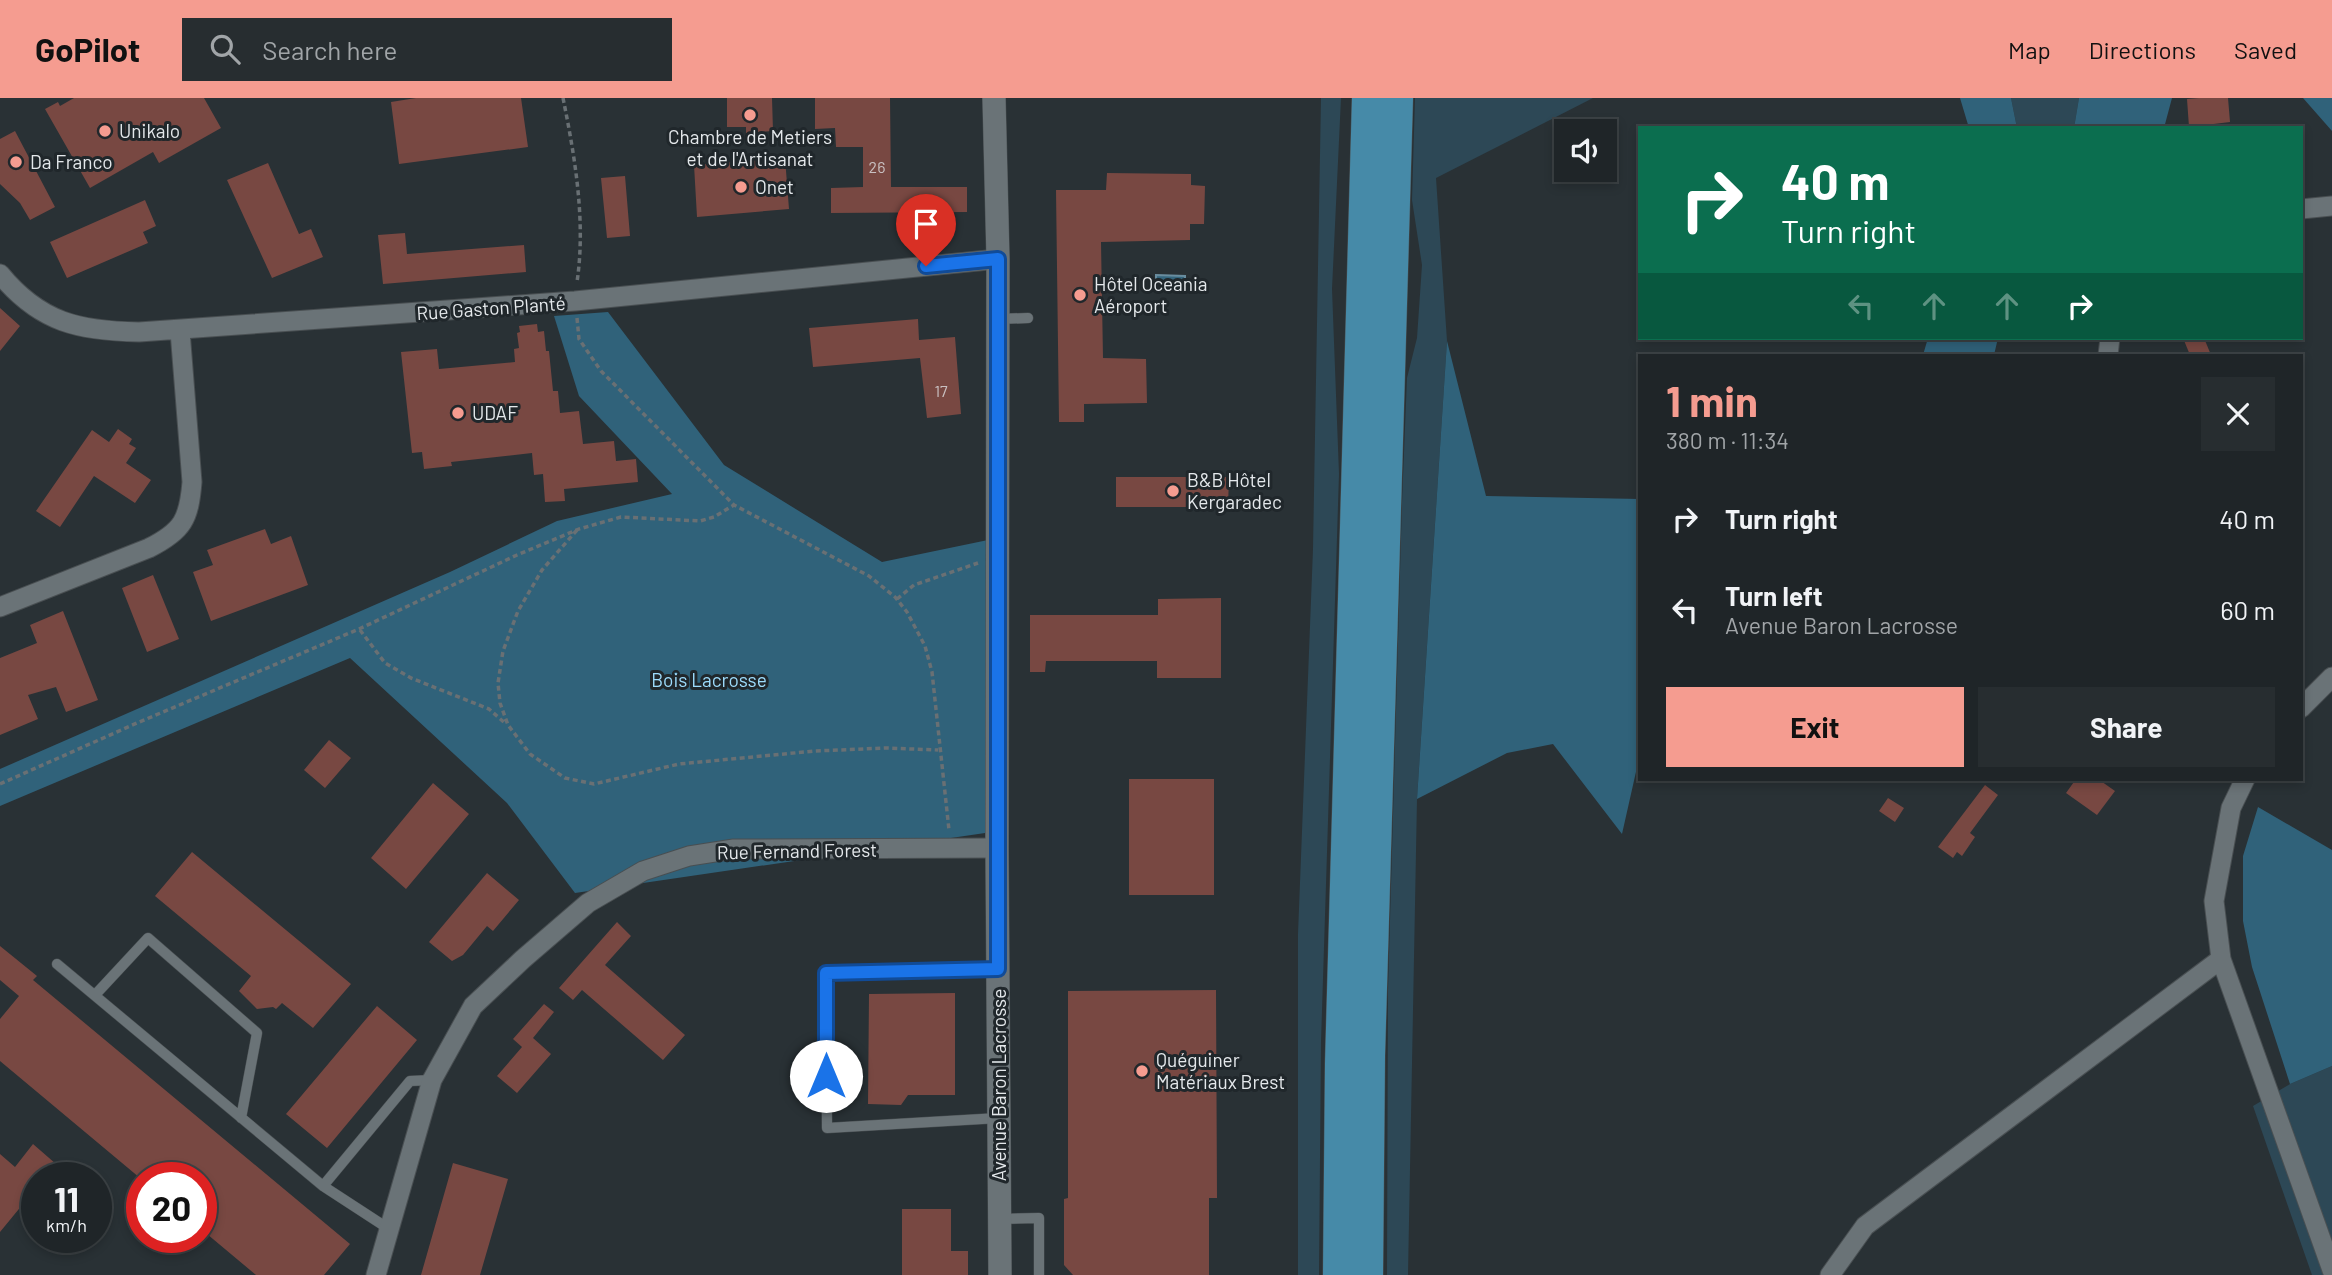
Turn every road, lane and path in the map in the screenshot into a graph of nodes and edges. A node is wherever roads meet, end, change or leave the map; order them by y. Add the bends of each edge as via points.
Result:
1 (564, 98) edge
2 (994, 98) edge
3 (1368, 98) edge
4 (1397, 98) edge
5 (2332, 206) edge
6 (2303, 209) edge
7 (998, 259) junction
8 (0, 274) edge
9 (575, 301) junction
10 (998, 318) junction
11 (1028, 318) dead end
12 (180, 331) junction
13 (734, 505) junction
14 (579, 529) junction
15 (997, 559) junction
16 (897, 599) junction
17 (0, 607) edge
18 (359, 629) junction
19 (2332, 677) edge
20 (2303, 707) edge
21 (508, 725) junction
22 (939, 750) junction
23 (2244, 781) edge
24 (0, 784) edge
25 (955, 848) junction
26 (997, 848) junction
27 (2221, 959) junction
28 (57, 964) dead end
29 (998, 969) junction
30 (95, 995) junction
31 (432, 1080) junction
32 (242, 1118) junction
33 (999, 1118) junction
34 (323, 1186) junction
35 (1000, 1219) junction
36 (389, 1229) junction
37 (2332, 1270) edge
38 (376, 1275) edge
39 (1000, 1275) edge
40 (1039, 1275) edge
41 (1339, 1275) edge
42 (1367, 1275) edge
43 (1830, 1275) edge

1 - 9 path via 578,190
2 - 7 street, Avenue Baron Lacrosse
3 - 41 highway via 1340,1064
4 - 42 highway
5 - 6 street
7 - 9 street, Rue Gaston Planté
7 - 10 street, Avenue Baron Lacrosse
8 - 12 street, Rue Gaston Planté via 40,310 65,324 102,332
9 - 12 street, Rue Gaston Planté
9 - 13 path via 579,339 601,371
10 - 11 lane
10 - 15 street, Avenue Baron Lacrosse
12 - 17 street via 192,482 184,523 149,548
13 - 14 path via 701,521 621,517
13 - 16 path via 869,576
14 - 18 path
14 - 21 path via 542,569 503,651 498,683
15 - 16 path via 944,573 914,585
15 - 26 street, Avenue Baron Lacrosse
16 - 22 path via 925,646
18 - 21 path via 386,663 411,678 489,709
18 - 24 path
19 - 20 street
21 - 22 path via 530,754 565,778 594,784 679,764 815,751
22 - 25 path via 947,822
23 - 27 street via 2231,808 2214,901
25 - 26 street, Rue Fernand Forest
25 - 31 street, Rue Fernand Forest via 734,849 690,856 643,871 588,903 473,1006
26 - 29 street, Avenue Baron Lacrosse
27 - 37 street
27 - 43 street via 1865,1226
28 - 30 lane
29 - 33 street, Avenue Baron Lacrosse
29 - 33 lane via 826,973 827,1128
30 - 32 lane
30 - 32 lane via 148,938 257,1033
31 - 34 lane via 410,1081
31 - 36 street, Rue Fernand Forest
32 - 34 lane
33 - 35 street, Avenue Baron Lacrosse
34 - 36 lane
35 - 39 street, Avenue Baron Lacrosse
35 - 40 lane via 1039,1218
36 - 38 street, Rue Fernand Forest

